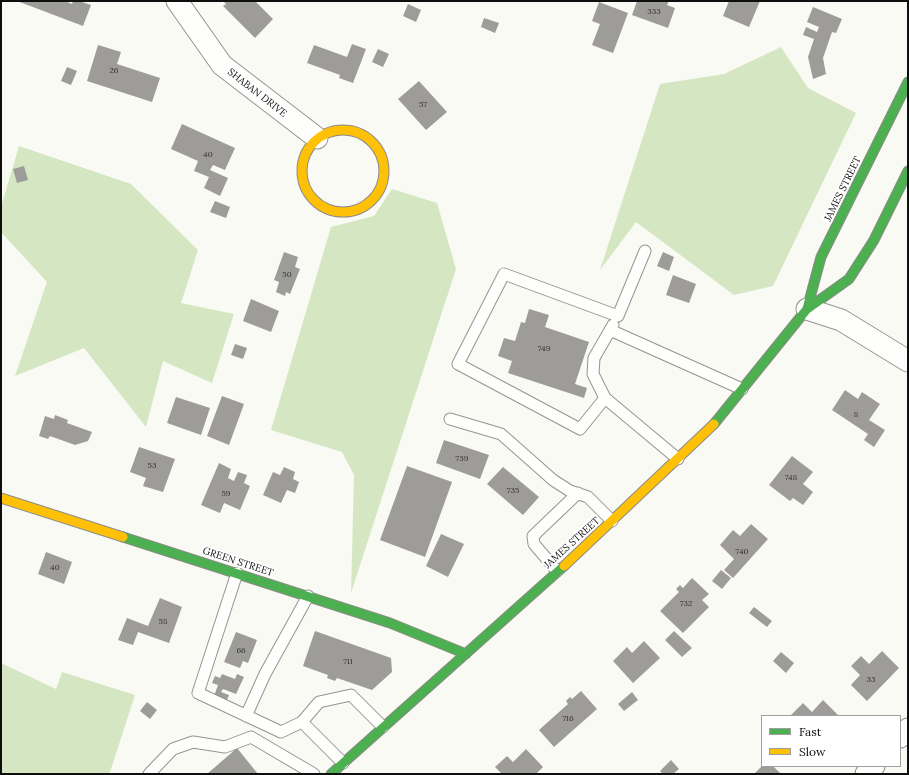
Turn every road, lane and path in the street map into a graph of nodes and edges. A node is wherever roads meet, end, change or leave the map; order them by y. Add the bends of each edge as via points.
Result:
1 (177, 1) edge
2 (908, 82) edge
3 (317, 138) junction
4 (908, 171) edge
5 (645, 251) dead end
6 (808, 309) junction
7 (618, 316) junction
8 (610, 330) junction
9 (908, 361) edge
10 (742, 389) junction
11 (605, 398) junction
12 (450, 419) dead end
13 (678, 459) junction
14 (578, 493) junction
15 (1, 498) edge
16 (612, 521) junction
17 (557, 571) junction
18 (237, 573) junction
19 (308, 596) junction
20 (466, 654) junction
21 (246, 716) junction
22 (302, 722) junction
23 (383, 727) junction
24 (343, 763) junction
25 (149, 774) edge
26 (314, 774) edge
27 (331, 774) edge

1 - 3 street, SHABAN DRIVE via 222,66
2 - 6 main road, JAMES STREET via 821,258
3 - 3 main road via 330,131 344,129 358,132 371,139 385,164 384,179 371,203 346,213 333,212 311,198 304,186 303,160 308,148
4 - 6 main road, JAMES STREET via 874,240 849,279
5 - 7 lane
6 - 9 street via 841,320
6 - 10 main road, JAMES STREET
7 - 8 lane
7 - 11 lane via 504,274 458,364 580,429
8 - 10 lane
8 - 11 lane via 594,358 593,374
10 - 13 main road, JAMES STREET via 711,428
11 - 13 lane
12 - 14 lane via 501,434 553,480
13 - 16 main road, JAMES STREET
14 - 16 lane via 588,497
14 - 17 lane via 533,536 534,544
15 - 18 main road, GREEN STREET
16 - 17 main road, JAMES STREET
17 - 20 main road, JAMES STREET
18 - 19 main road, GREEN STREET
18 - 21 lane via 198,693
19 - 20 main road, GREEN STREET via 390,623
19 - 21 lane via 265,674
20 - 23 main road, JAMES STREET
21 - 22 lane via 281,732
22 - 23 lane via 319,702 351,695
22 - 24 lane
23 - 24 main road, JAMES STREET
24 - 27 main road, JAMES STREET
25 - 26 lane via 173,749 193,742 225,747 251,737

